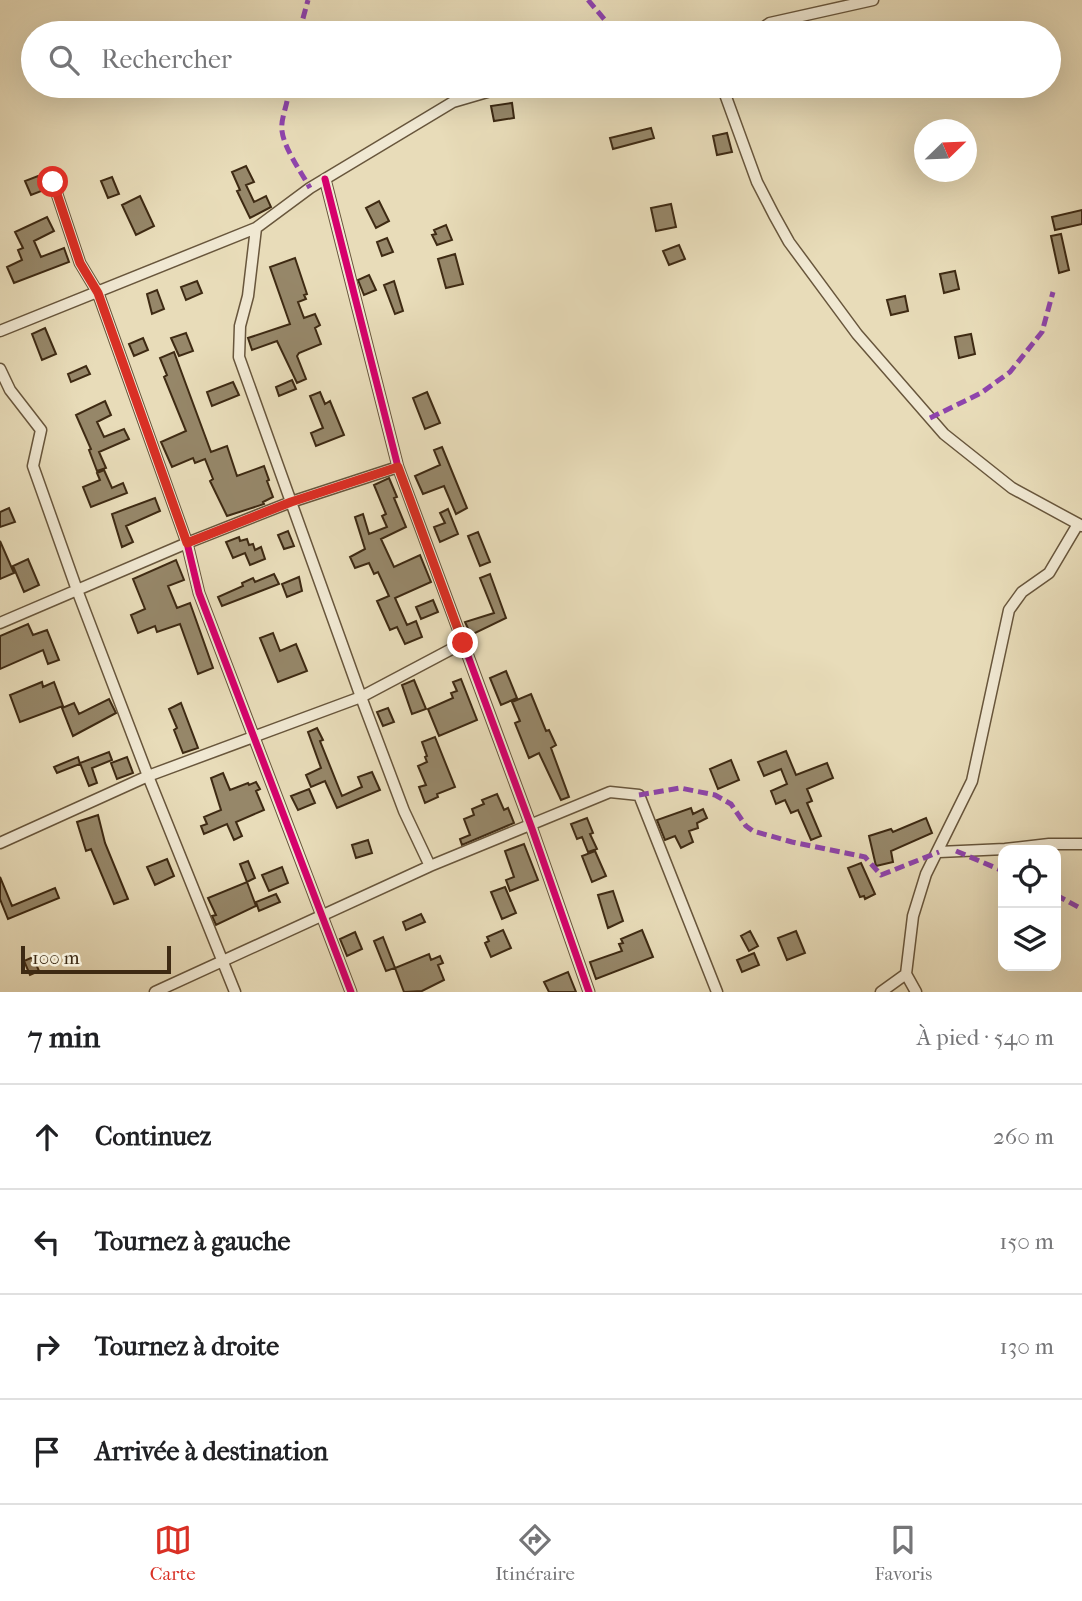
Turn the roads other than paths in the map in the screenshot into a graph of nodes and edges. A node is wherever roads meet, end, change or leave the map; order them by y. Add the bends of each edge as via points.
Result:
1 (873, 0) edge
2 (779, 21) edge
3 (467, 98) edge
4 (726, 98) edge
5 (325, 179) junction
6 (53, 182) dead end
7 (256, 228) junction
8 (98, 293) junction
9 (0, 331) edge
10 (0, 369) edge
11 (398, 467) junction
12 (291, 502) junction
13 (1080, 525) edge
14 (187, 543) junction
15 (76, 590) junction
16 (0, 623) edge
17 (463, 643) junction
18 (361, 697) junction
19 (255, 737) junction
20 (148, 776) junction
21 (531, 826) junction
22 (0, 843) edge
23 (1082, 844) edge
24 (939, 852) junction
25 (430, 866) junction
26 (321, 915) junction
27 (222, 960) junction
28 (906, 974) junction
29 (155, 992) edge
30 (235, 992) edge
31 (351, 992) edge
32 (589, 992) edge
33 (717, 992) edge
34 (881, 992) edge
35 (916, 992) edge

1 - 2 street
3 - 5 street
4 - 13 street via 774,215 857,334 944,434 1012,488
5 - 7 street
5 - 11 street
6 - 8 street via 80,263
7 - 8 street
7 - 12 street via 239,357
8 - 9 street
8 - 14 street
10 - 15 street via 9,390 41,430 33,467
11 - 12 street
11 - 17 street
12 - 14 street
12 - 18 street
13 - 24 street via 1049,573 1022,592 1009,610 972,780
14 - 15 street
14 - 19 street via 199,593
15 - 16 street
15 - 20 street
17 - 18 street
17 - 21 street
18 - 19 street
18 - 25 street
19 - 20 street
19 - 26 street
20 - 22 street
20 - 27 street
21 - 25 street
21 - 32 street
21 - 33 street via 610,792 639,795
23 - 24 street
24 - 28 street via 926,874 913,916
25 - 26 street
26 - 27 street
26 - 31 street
27 - 29 street
27 - 30 street
28 - 34 street
28 - 35 street

